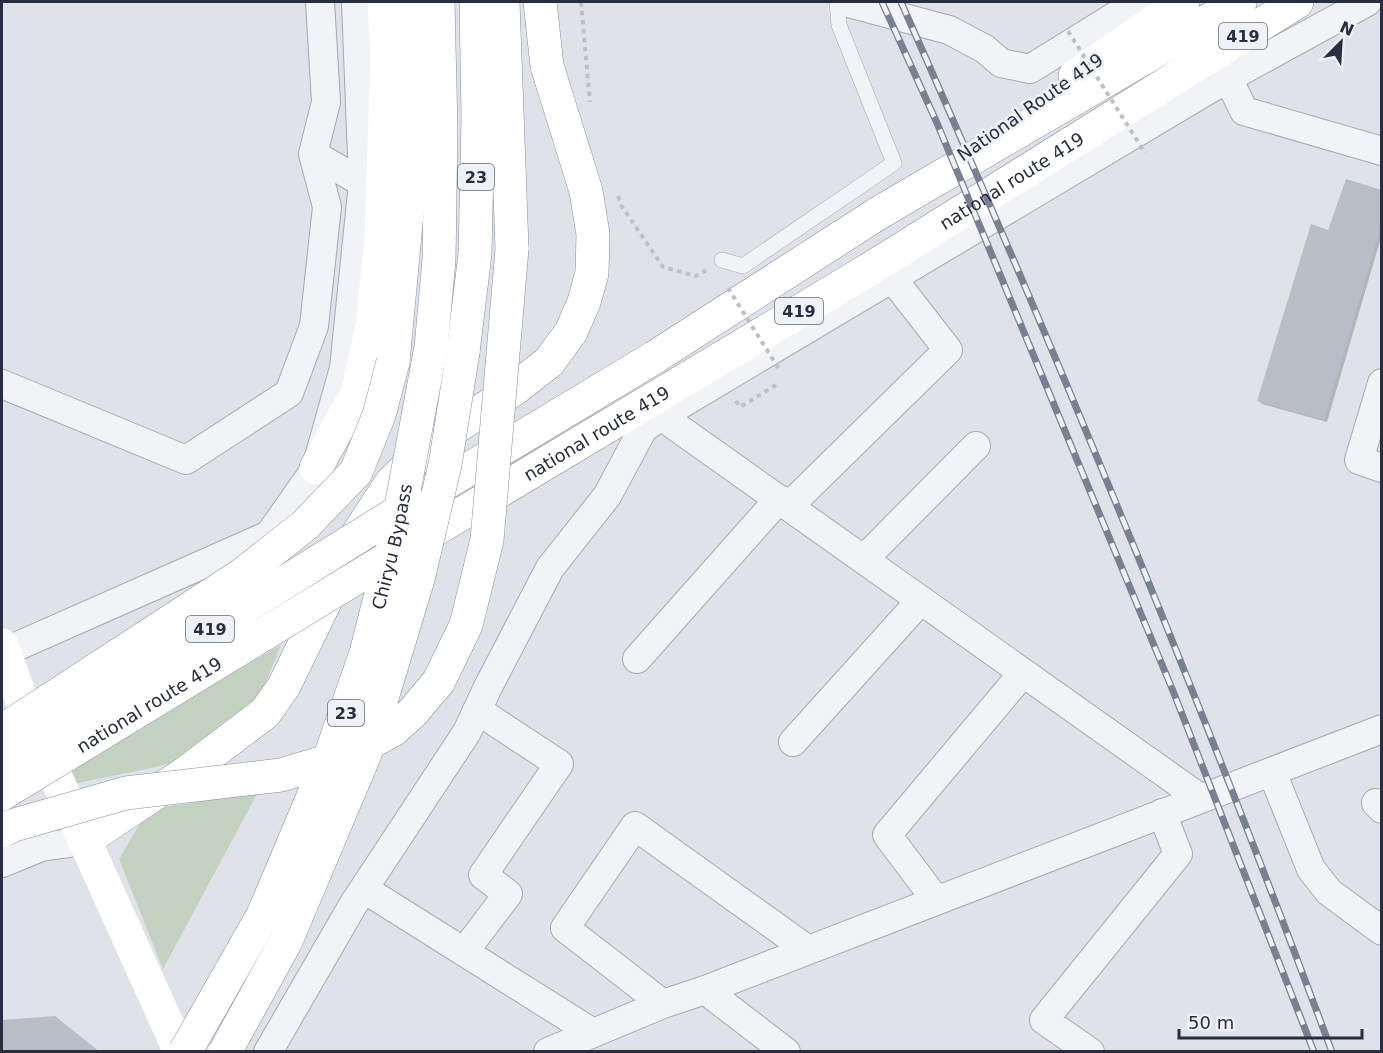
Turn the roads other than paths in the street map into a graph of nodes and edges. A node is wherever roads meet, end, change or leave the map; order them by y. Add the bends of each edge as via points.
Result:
1 (320, 2) edge
2 (356, 2) edge
3 (384, 2) edge
4 (407, 2) edge
5 (438, 2) edge
6 (476, 2) edge
7 (503, 2) edge
8 (540, 2) edge
9 (837, 2) edge
10 (845, 2) edge
11 (1183, 2) edge
12 (1240, 2) edge
13 (1296, 2) edge
14 (1367, 2) edge
15 (1123, 5) edge
16 (1228, 78) junction
17 (1382, 151) edge
18 (313, 154) junction
19 (363, 183) junction
20 (877, 214) junction
21 (722, 260) road end
22 (892, 278) junction
23 (1382, 383) edge
24 (2, 384) edge
25 (661, 416) junction
26 (976, 447) dead end
27 (316, 468) junction
28 (1382, 468) edge
29 (784, 503) junction
30 (864, 560) junction
31 (921, 600) junction
32 (2, 649) edge
33 (637, 659) dead end
34 (1023, 673) junction
35 (477, 710) junction
36 (1382, 729) edge
37 (2, 731) edge
38 (793, 742) dead end
39 (2, 758) edge
40 (1272, 772) junction
41 (2, 795) edge
42 (1200, 798) junction
43 (1162, 813) junction
44 (2, 831) edge
45 (84, 841) junction
46 (2, 863) edge
47 (364, 889) junction
48 (936, 900) junction
49 (1381, 931) edge
50 (808, 950) junction
51 (464, 952) junction
52 (705, 990) junction
53 (663, 1004) junction
54 (593, 1033) junction
55 (180, 1052) edge
56 (185, 1052) edge
57 (225, 1052) edge
58 (268, 1052) edge
59 (548, 1052) edge
60 (786, 1052) edge
61 (1090, 1052) edge

1 - 18 street via 326,102
2 - 19 street
3 - 27 main road via 387,56 381,239 372,326 357,392
4 - 37 main road, bridge via 410,181 393,362 379,415 356,472 305,525 243,574
5 - 56 main road, Chiryu Bypass / 23, bridge via 439,260 431,347 395,539 366,653 331,754 263,915
6 - 57 main road, Chiryu Bypass / 23, bridge via 475,254 445,465 418,579 364,754 286,941
7 - 44 main road, bridge via 512,249 487,540 466,625 439,681 393,730 347,755 281,775 126,793
8 - 45 main road via 547,66 586,191 593,234 591,273 571,332 549,362 433,442 391,483 359,532 284,686 265,713 187,772
9 - 21 lane via 839,25 894,163 743,266
10 - 15 street via 949,30 985,49 1001,63 1030,69
11 - 20 main road, National Route 419 / 419
12 - 20 main road, national route 419 / 419
13 - 41 main road, national route 419 / 419, bridge via 865,272
14 - 16 street
16 - 17 street via 1244,111
16 - 22 street
18 - 19 street
18 - 24 street via 327,207 314,326 290,393 186,460
19 - 27 street via 344,368
20 - 39 main road, national route 419 / 419, bridge via 655,357
22 - 25 street
22 - 29 street via 948,350
23 - 28 street via 1359,460
25 - 29 street
25 - 35 street via 643,429 608,496 550,568
26 - 30 street
27 - 32 street via 268,535
29 - 30 street
29 - 33 street
30 - 31 street
31 - 34 street
31 - 38 street
32 - 45 main road
34 - 42 street
34 - 48 street via 887,835
35 - 47 street via 467,732
35 - 51 street via 559,764 483,874 508,894
36 - 40 street
40 - 42 street
40 - 49 street via 1311,869 1329,892
42 - 43 street
43 - 48 street
43 - 61 street via 1178,854 1044,1020
45 - 46 street via 40,848
45 - 55 main road
47 - 51 street
47 - 58 street
48 - 50 street
50 - 52 street
50 - 53 street via 635,826 565,928
51 - 54 street
52 - 53 street
52 - 60 street
53 - 54 street
54 - 59 street

